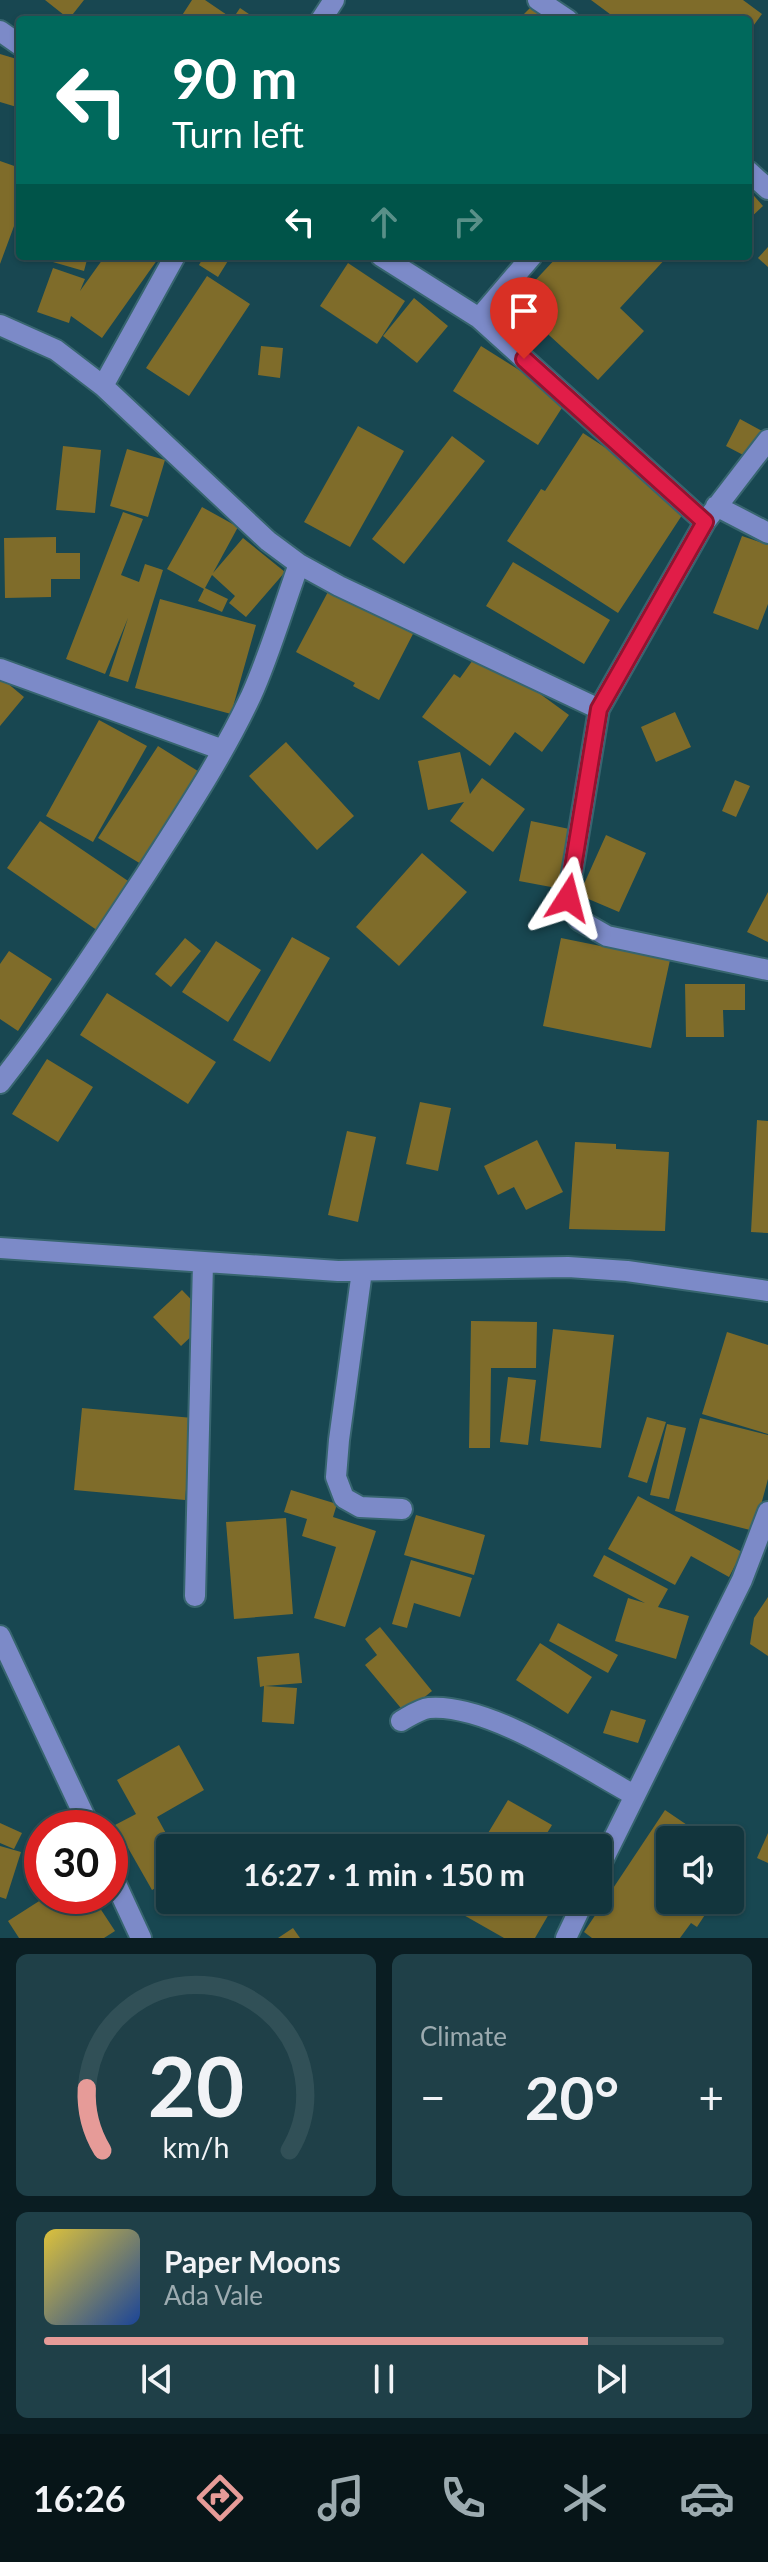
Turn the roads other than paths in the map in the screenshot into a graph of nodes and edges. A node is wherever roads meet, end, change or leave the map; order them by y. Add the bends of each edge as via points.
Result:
1 (538, 0) edge
2 (562, 16) edge
3 (752, 175) edge
4 (768, 189) edge
5 (173, 260) edge
6 (387, 260) edge
7 (529, 260) edge
8 (479, 318) junction
9 (0, 325) edge
10 (103, 386) junction
11 (768, 440) edge
12 (710, 514) junction
13 (768, 533) edge
14 (299, 564) junction
15 (0, 669) edge
16 (599, 709) junction
17 (223, 750) junction
18 (768, 970) edge
19 (0, 1083) edge
20 (0, 1248) edge
21 (203, 1263) junction
22 (362, 1271) junction
23 (768, 1291) edge
24 (402, 1509) dead end
25 (768, 1512) edge
26 (195, 1596) dead end
27 (0, 1636) edge
28 (401, 1721) dead end
29 (634, 1795) junction
30 (82, 1810) edge
31 (612, 1841) edge
32 (128, 1910) edge
33 (577, 1914) edge
34 (141, 1938) edge
35 (566, 1938) edge

1 - 2 street
3 - 4 street
5 - 10 street
6 - 8 street
7 - 8 street
8 - 12 street
9 - 10 street via 56,350
10 - 14 street
11 - 12 street
12 - 13 street
12 - 16 street
14 - 16 street
14 - 17 street via 252,694
15 - 17 street
16 - 18 street via 568,898 579,920 607,936
17 - 19 street via 87,964
20 - 21 street
21 - 22 street
21 - 26 street
22 - 23 street via 568,1267
22 - 24 street via 336,1477 344,1498 360,1507
25 - 29 street via 742,1580
27 - 30 street
28 - 29 street via 427,1708 499,1721
29 - 31 street
32 - 34 street
33 - 35 street

